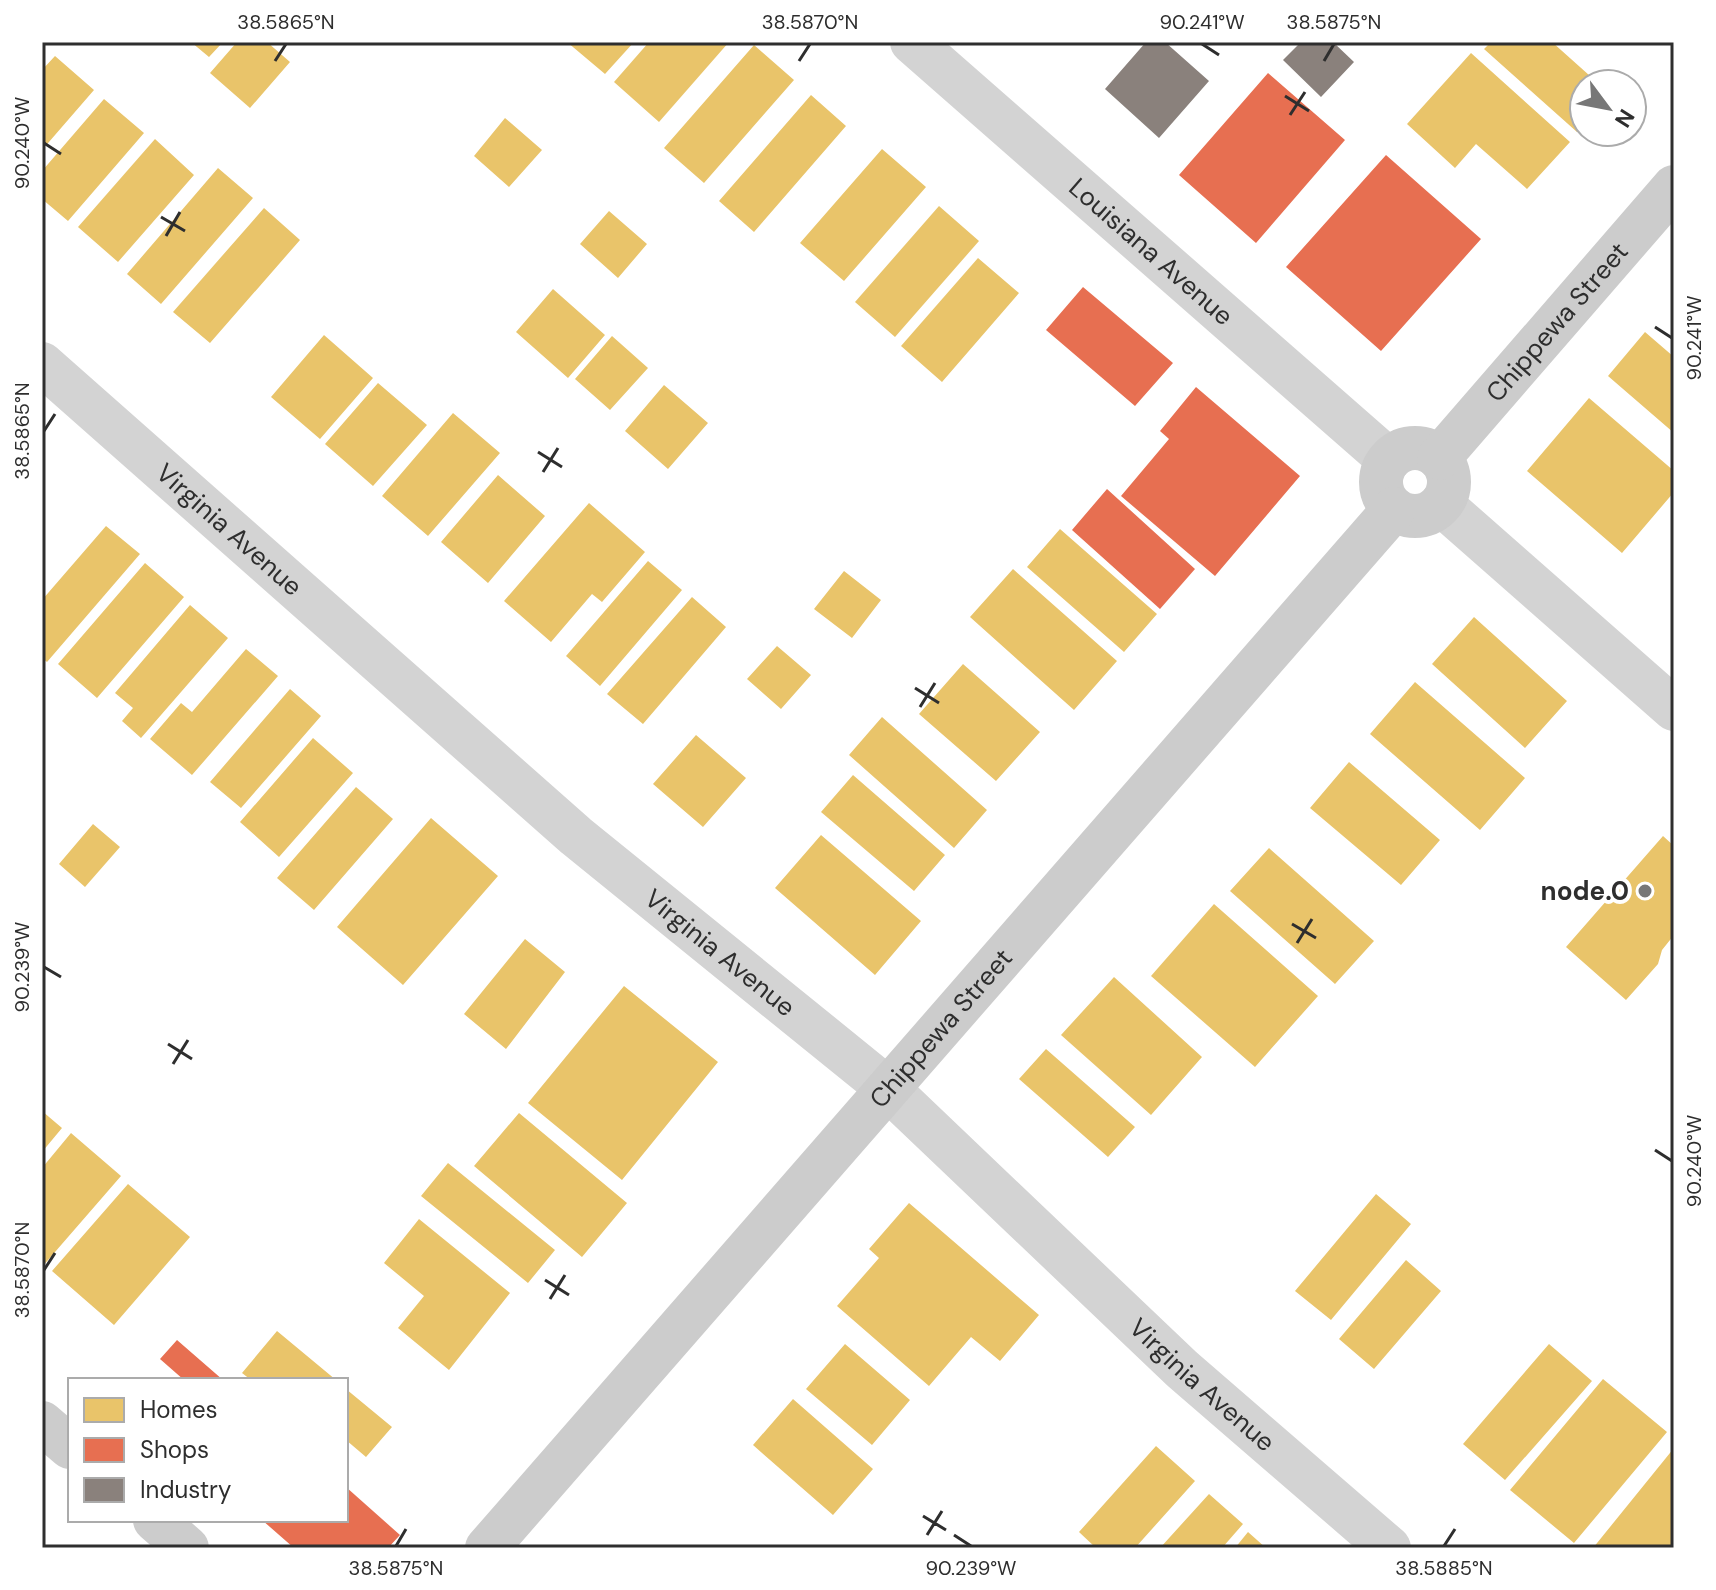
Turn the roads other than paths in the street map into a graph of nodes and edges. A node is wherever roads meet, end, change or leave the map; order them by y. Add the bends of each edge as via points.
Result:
1 (912, 42) edge
2 (1674, 187) edge
3 (42, 364) edge
4 (1439, 458) junction
5 (1389, 460) junction
6 (1441, 504) junction
7 (1394, 509) junction
8 (1674, 709) edge
9 (887, 1088) junction
10 (42, 1423) edge
11 (68, 1445) edge
12 (157, 1522) edge
13 (187, 1548) edge
14 (487, 1548) edge
15 (1389, 1548) edge

1 - 5 street, Louisiana Avenue
2 - 4 main road, Chippewa Street
3 - 9 street, Virginia Avenue via 576,836
4 - 5 main road via 1419,448
4 - 6 main road via 1448,475
5 - 7 main road via 1382,491
6 - 7 main road via 1413,516
6 - 8 street
7 - 9 main road, Chippewa Street
9 - 14 main road, Chippewa Street
9 - 15 street, Virginia Avenue via 1182,1369
10 - 11 main road
12 - 13 main road

